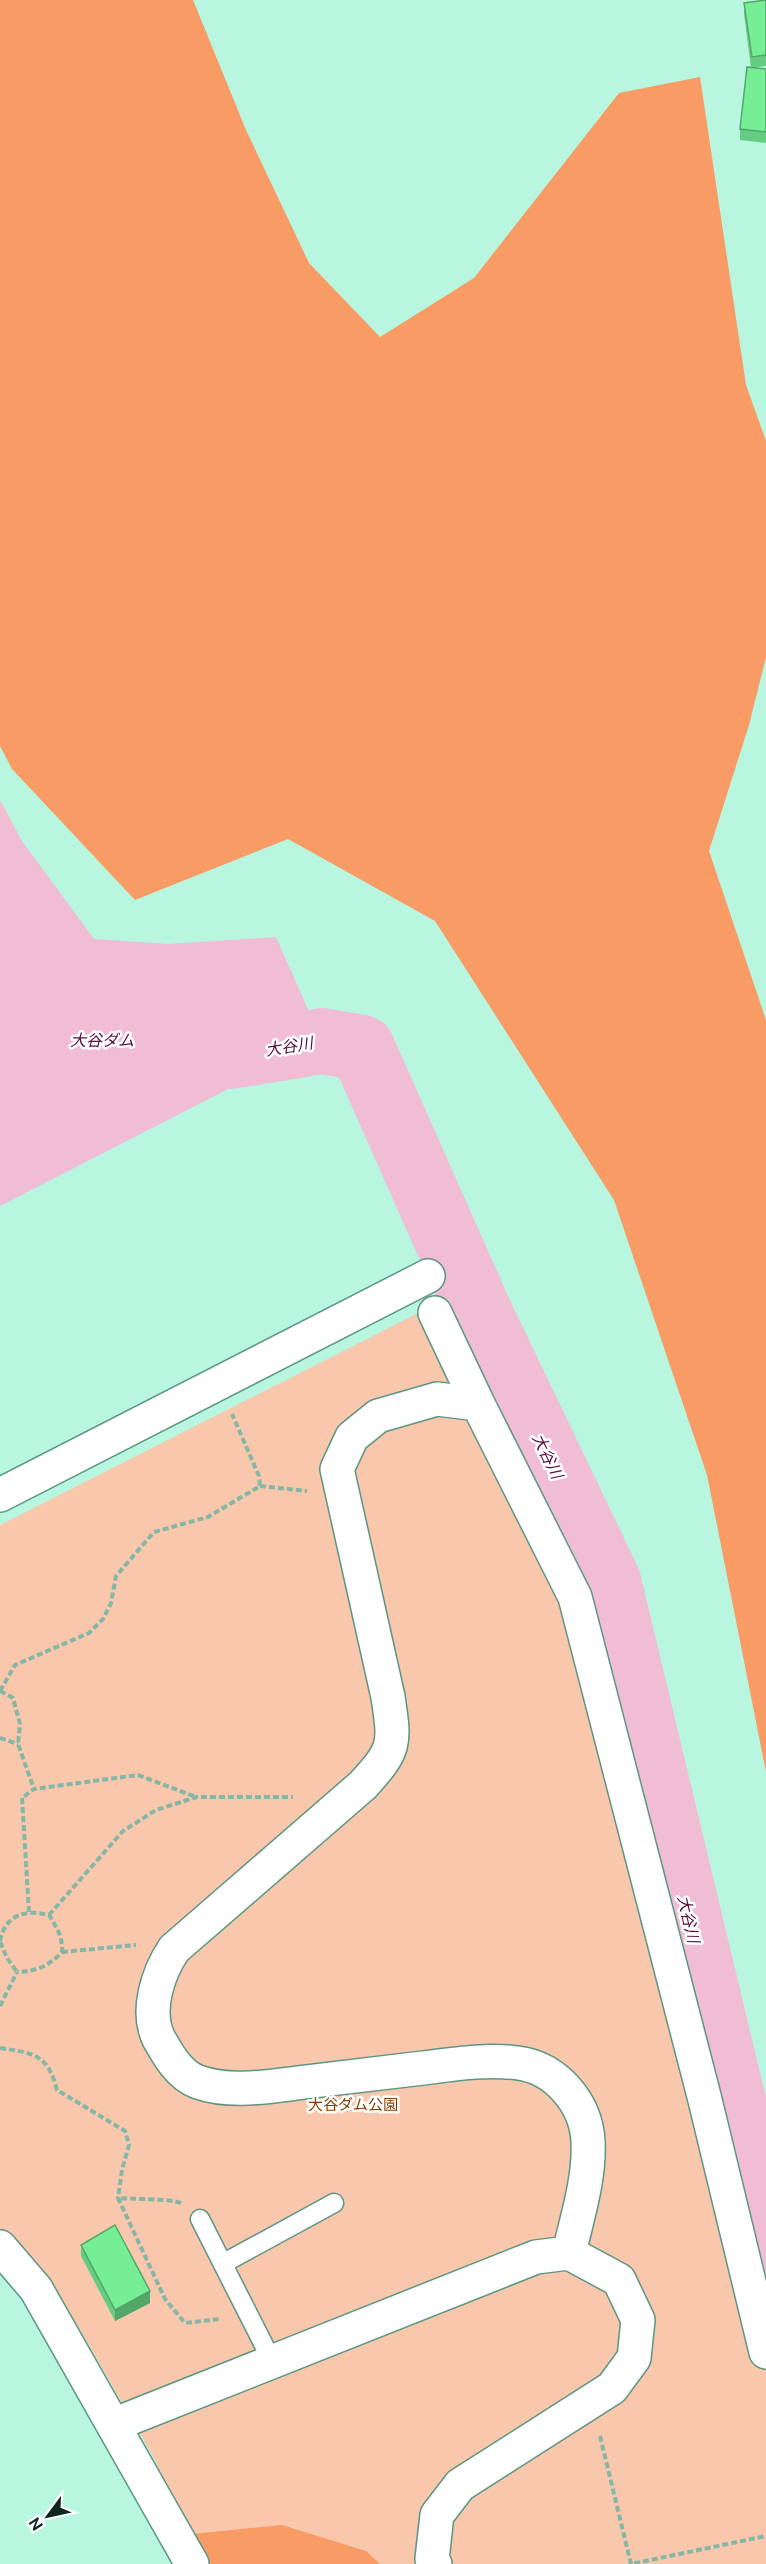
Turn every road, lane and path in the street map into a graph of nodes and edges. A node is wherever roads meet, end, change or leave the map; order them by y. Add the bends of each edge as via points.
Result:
1 (428, 1276) dead end
2 (435, 1313) dead end
3 (218, 1384) junction
4 (478, 1404) junction
5 (260, 1486) junction
6 (342, 1494) junction
7 (0, 1495) edge
8 (0, 1691) edge
9 (0, 1738) edge
10 (18, 1744) junction
11 (34, 1789) junction
12 (196, 1797) junction
13 (345, 1801) junction
14 (29, 1912) junction
15 (49, 1915) junction
16 (0, 1942) edge
17 (180, 1944) junction
18 (62, 1953) junction
19 (17, 1972) junction
20 (0, 2006) edge
21 (0, 2048) edge
22 (118, 2198) junction
23 (334, 2203) dead end
24 (200, 2219) joint
25 (0, 2247) edge
26 (569, 2253) junction
27 (224, 2263) junction
28 (246, 2309) junction
29 (766, 2352) edge
30 (272, 2361) junction
31 (592, 2401) junction
32 (113, 2425) junction
33 (766, 2536) edge
34 (192, 2564) edge
35 (435, 2564) edge
36 (630, 2564) edge

1 - 3 street
2 - 4 street
3 - 5 path
3 - 7 street
4 - 6 street via 437,1399 378,1416 352,1437 337,1469
4 - 29 street via 575,1597
5 - 6 path
5 - 8 path via 208,1517 154,1532 116,1576 111,1603 103,1619 89,1633 15,1665
6 - 13 street via 388,1697 393,1736 387,1758
8 - 10 path via 13,1698 20,1724
9 - 10 path
10 - 11 path
11 - 12 path via 138,1775
11 - 14 path via 22,1798 21,1815
12 - 13 path via 313,1796
12 - 15 path via 156,1810 123,1831
13 - 17 street
14 - 15 path
14 - 16 path via 13,1917 2,1929
15 - 18 path via 63,1941
16 - 19 path
17 - 18 path via 113,1946
17 - 26 street via 165,1964 153,2005 157,2035 171,2061 195,2081 216,2087 261,2088 479,2061 521,2063 554,2077 577,2101 588,2141 583,2192
18 - 19 path via 51,1964
19 - 20 path
21 - 22 path via 41,2058 53,2073 57,2090 125,2131 129,2145
22 - 24 path via 176,2200
22 - 28 path via 165,2299 185,2323 214,2321
23 - 27 lane
24 - 27 lane
25 - 32 street via 36,2289
26 - 30 street via 536,2257
26 - 31 street via 619,2280 638,2320 634,2358 612,2388
27 - 28 lane
28 - 30 lane
30 - 32 street
31 - 35 street via 460,2486 437,2515 432,2559
31 - 36 path
32 - 34 street
33 - 36 path

